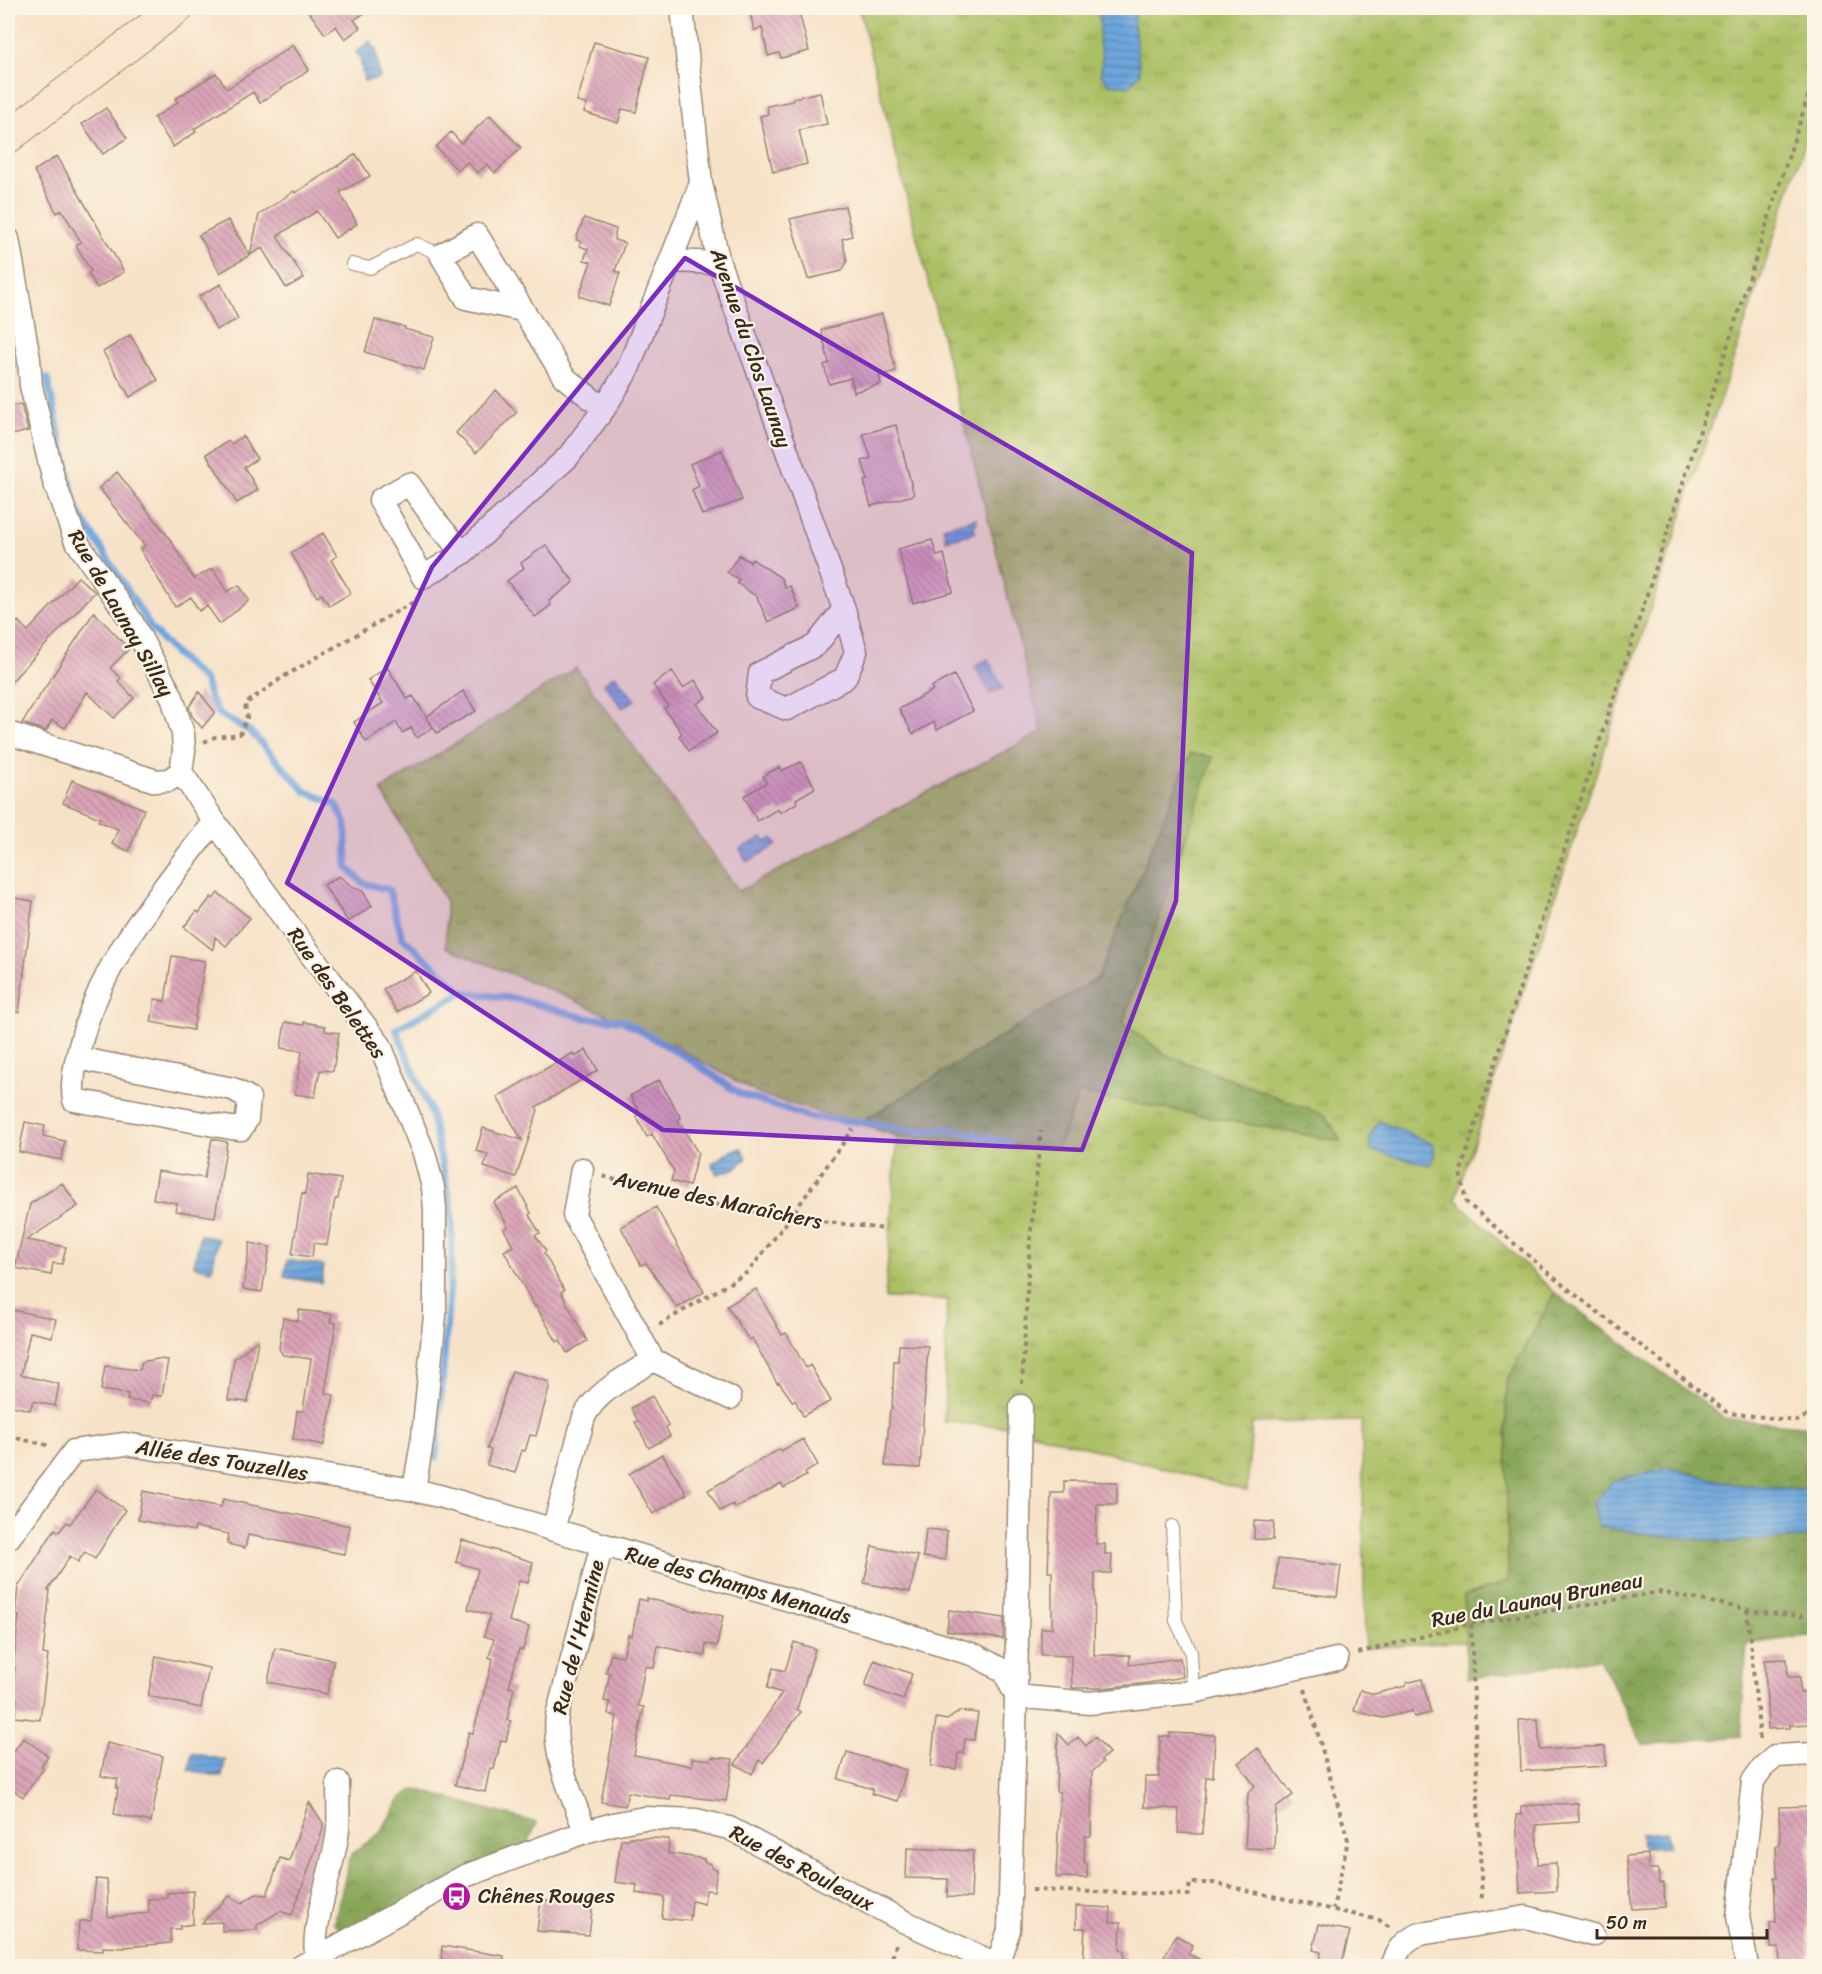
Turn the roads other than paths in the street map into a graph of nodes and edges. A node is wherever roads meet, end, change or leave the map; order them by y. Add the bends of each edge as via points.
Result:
1 (177, 8) edge
2 (681, 8) edge
3 (8, 137) edge
4 (701, 183) junction
5 (8, 239) edge
6 (441, 255) junction
7 (672, 261) junction
8 (719, 263) junction
9 (352, 264) dead end
10 (522, 310) junction
11 (604, 409) junction
12 (463, 553) junction
13 (844, 609) junction
14 (8, 733) edge
15 (183, 761) junction
16 (214, 821) junction
17 (77, 1058) junction
18 (582, 1169) road end
19 (653, 1360) junction
20 (730, 1398) dead end
21 (1021, 1406) road end
22 (414, 1490) junction
23 (443, 1497) joint
24 (1172, 1526) dead end
25 (553, 1530) junction
26 (8, 1539) edge
27 (602, 1545) junction
28 (1337, 1659) road end
29 (1193, 1692) junction
30 (1016, 1696) junction
31 (1815, 1754) edge
32 (338, 1782) dead end
33 (585, 1832) junction
34 (1593, 1935) dead end
35 (312, 1964) edge
36 (999, 1966) edge
37 (1392, 1966) edge
38 (1747, 1966) edge

1 - 3 street
2 - 4 street, Avenue du Clos Launay
4 - 7 street
4 - 8 street, Avenue du Clos Launay
5 - 15 street, Rue de Launay Sillay via 31,386 54,481 75,539 132,622 172,697 183,734
6 - 9 lane via 417,244 370,268
6 - 10 street via 466,298
6 - 10 street via 477,235
7 - 8 street
7 - 11 street via 628,369
8 - 13 street, Avenue du Clos Launay
10 - 11 street via 564,377
11 - 12 street via 568,457
12 - 12 street via 423,577 380,500 409,484
13 - 13 street, Avenue du Clos Launay via 816,645 760,673 757,697 787,709 845,678 856,652
14 - 15 street via 156,781 169,780
15 - 16 street, Rue des Belettes
16 - 17 street via 117,956 93,1002
16 - 22 street, Rue des Belettes via 380,1045 424,1153 435,1209 435,1315
17 - 17 street via 74,1100 231,1128 241,1129 247,1119 249,1098 233,1089
18 - 19 street via 574,1215
19 - 20 street
19 - 25 street via 590,1405
21 - 30 street
22 - 23 street, Allée des Touzelles
22 - 26 street, Allée des Touzelles via 125,1444 74,1451
23 - 25 street, Rue des Champs Menauds
24 - 29 lane via 1176,1622 1191,1652
25 - 27 street, Rue des Champs Menauds
27 - 30 street, Rue des Champs Menauds via 975,1655 1004,1671
27 - 33 street, Rue de l'Hermine via 555,1731
28 - 29 street
29 - 30 street via 1089,1703
30 - 36 street, Rue des Champs Menauds via 1009,1930
31 - 38 street via 1776,1756 1753,1781 1738,1916
32 - 35 street via 338,1830
33 - 35 street, Rue des Rouleaux via 465,1876
33 - 36 street, Rue des Rouleaux via 644,1818 696,1820 729,1828 903,1921
34 - 37 street via 1526,1917 1420,1934 1398,1949

